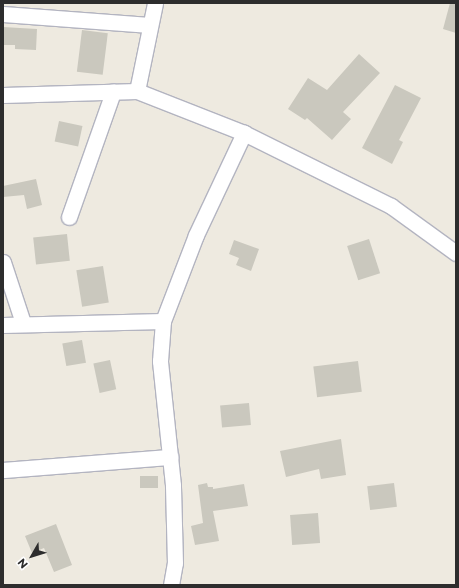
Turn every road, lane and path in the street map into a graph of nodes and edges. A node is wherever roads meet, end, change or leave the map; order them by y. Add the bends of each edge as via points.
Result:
1 (155, 3) edge
2 (3, 14) edge
3 (150, 25) junction
4 (137, 91) junction
5 (113, 92) junction
6 (3, 96) edge
7 (244, 133) junction
8 (69, 217) dead end
9 (456, 253) edge
10 (3, 262) edge
11 (163, 321) junction
12 (23, 323) junction
13 (3, 325) edge
14 (170, 457) junction
15 (3, 470) edge
16 (171, 585) edge

1 - 3 street
2 - 3 street
3 - 4 street
4 - 5 street
4 - 7 street
5 - 6 street
5 - 8 street
7 - 9 street via 390,206
7 - 11 street via 196,235
10 - 12 street
11 - 12 street
11 - 14 street via 160,361
12 - 13 street
14 - 15 street
14 - 16 street via 175,563

